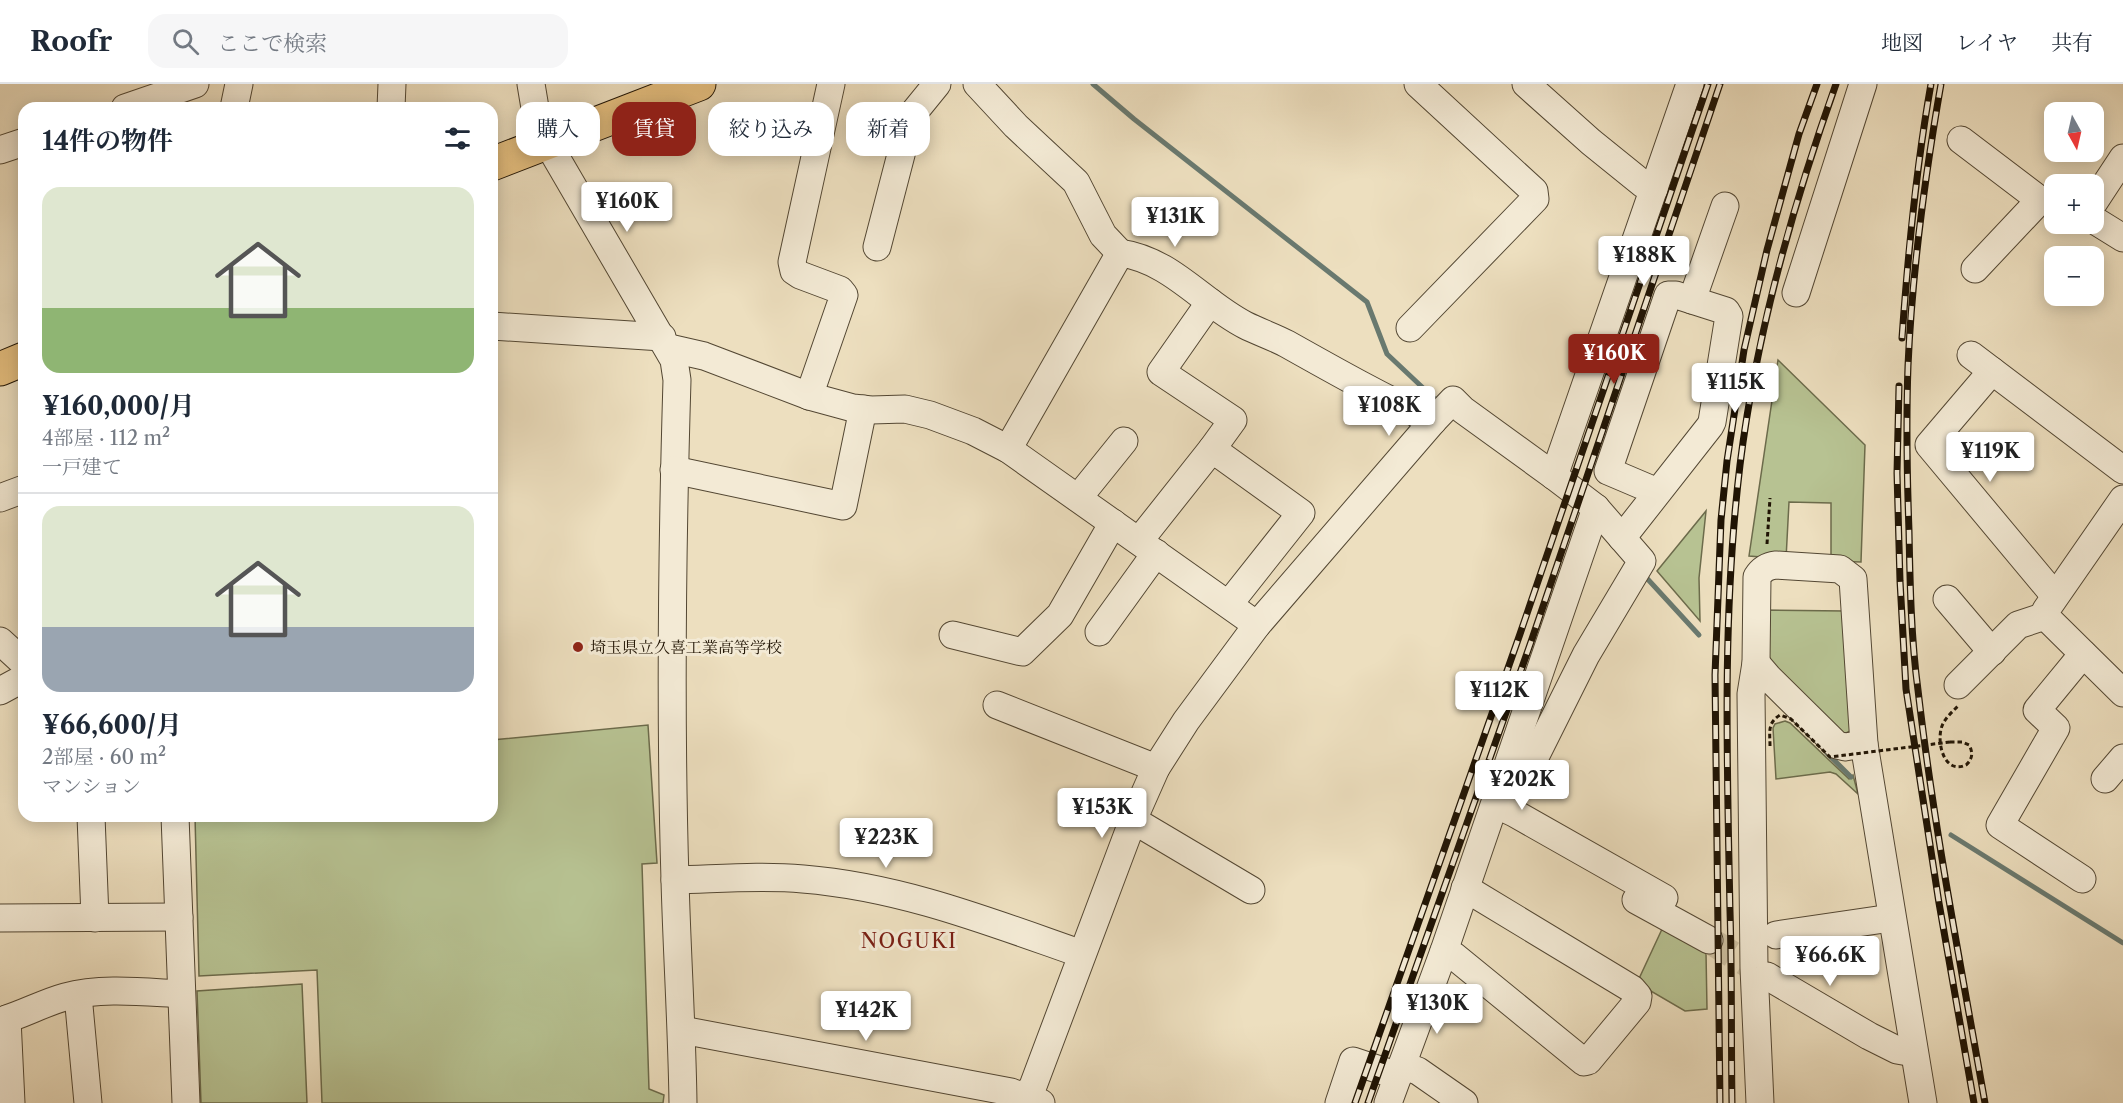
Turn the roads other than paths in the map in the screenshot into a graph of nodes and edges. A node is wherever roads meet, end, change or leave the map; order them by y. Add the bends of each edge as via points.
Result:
1 (195, 84) edge
2 (239, 84) edge
3 (392, 84) edge
4 (531, 84) edge
5 (699, 84) edge
6 (831, 84) edge
7 (937, 84) edge
8 (977, 84) edge
9 (1418, 84) edge
10 (1526, 84) edge
11 (1690, 84) edge
12 (1863, 84) edge
13 (142, 102) edge
14 (235, 102) edge
15 (391, 102) edge
16 (534, 102) edge
17 (600, 122) edge
18 (1961, 141) dead end
19 (18, 144) edge
20 (0, 150) edge
21 (516, 154) edge
22 (555, 156) edge
23 (2123, 158) edge
24 (498, 162) edge
25 (2104, 187) edge
26 (1654, 189) junction
27 (2044, 199) edge
28 (1725, 206) dead end
29 (2044, 206) edge
30 (2104, 226) edge
31 (2123, 238) edge
32 (877, 248) dead end
33 (1120, 253) junction
34 (1975, 269) dead end
35 (1796, 293) dead end
36 (1692, 300) junction
37 (1210, 302) junction
38 (498, 327) edge
39 (1410, 328) dead end
40 (665, 343) junction
41 (18, 362) edge
42 (0, 369) edge
43 (809, 396) junction
44 (863, 409) junction
45 (1433, 421) junction
46 (1124, 441) dead end
47 (1008, 448) junction
48 (1212, 449) junction
49 (674, 470) junction
50 (2123, 470) edge
51 (1554, 476) junction
52 (18, 491) edge
53 (1656, 494) junction
54 (0, 498) edge
55 (1078, 498) junction
56 (2123, 499) edge
57 (1596, 508) junction
58 (1113, 523) junction
59 (1622, 538) junction
60 (1148, 547) junction
61 (1947, 599) dead end
62 (1228, 604) junction
63 (2050, 606) junction
64 (1257, 625) junction
65 (1099, 632) dead end
66 (953, 635) dead end
67 (0, 641) edge
68 (1992, 652) junction
69 (2083, 654) junction
70 (18, 658) edge
71 (1756, 663) junction
72 (18, 681) edge
73 (0, 691) edge
74 (1961, 692) road end
75 (2123, 693) edge
76 (997, 705) dead end
77 (1864, 744) junction
78 (2123, 758) edge
79 (1156, 768) junction
80 (2105, 779) dead end
81 (1492, 812) junction
82 (1133, 820) junction
83 (91, 822) edge
84 (175, 822) edge
85 (2082, 879) dead end
86 (675, 880) junction
87 (1465, 888) junction
88 (1251, 891) dead end
89 (1664, 898) dead end
90 (178, 917) junction
91 (0, 918) edge
92 (95, 918) junction
93 (1891, 918) junction
94 (1776, 935) dead end
95 (1709, 940) tunnel mouth
96 (1444, 951) junction
97 (1082, 954) junction
98 (1767, 975) tunnel mouth
99 (180, 994) junction
100 (78, 995) junction
101 (3, 1020) edge
102 (682, 1030) junction
103 (1914, 1053) junction
104 (1400, 1070) junction
105 (1342, 1092) edge
106 (1030, 1101) edge
107 (11, 1103) edge
108 (88, 1103) edge
109 (186, 1103) edge
110 (683, 1103) edge
111 (1329, 1103) edge
112 (1388, 1103) edge
113 (1464, 1103) edge
114 (1760, 1103) edge
115 (1923, 1103) edge

1 - 13 street
2 - 14 street
3 - 15 street
4 - 16 street
5 - 17 main road
6 - 43 street via 792,262 800,276 840,290 844,295
7 - 32 street via 911,116
8 - 33 street via 1076,182 1103,235
9 - 39 street via 1534,191 1535,199
10 - 26 street via 1591,142
11 - 26 street
12 - 35 street
18 - 27 street
19 - 20 street
21 - 24 main road
22 - 40 street
23 - 25 street
26 - 51 street
28 - 36 street
29 - 34 street
30 - 31 street
33 - 37 street via 1138,255 1164,268
33 - 47 street
36 - 53 street via 1726,311 1729,316 1712,422
36 - 53 street via 1668,295 1608,471
37 - 45 street via 1244,325
37 - 48 street via 1161,372 1233,420
38 - 40 street
40 - 43 street
40 - 49 street via 674,360 677,380
41 - 42 main road
43 - 44 street
44 - 47 street via 921,413
44 - 49 street via 843,506
45 - 51 street via 1453,400
45 - 64 street
46 - 55 street
47 - 55 street
48 - 60 street
48 - 62 street via 1301,513
49 - 86 street via 671,559
50 - 63 street via 1982,363 1929,445
51 - 57 street
52 - 54 street
53 - 59 street
55 - 58 street
56 - 63 street
57 - 59 street
57 - 81 street
58 - 60 street
58 - 66 street via 1060,615 1022,652
59 - 81 street via 1642,561 1586,655 1536,755
60 - 62 street
60 - 65 street
61 - 68 street
62 - 64 street
63 - 68 street via 2018,625
63 - 69 street
64 - 79 street
67 - 70 street
68 - 74 street
69 - 75 street
69 - 85 street via 2037,710 2056,728 2000,825
71 - 77 street via 1837,745
71 - 77 street via 1757,577 1767,566 1776,565 1840,569 1852,579
71 - 114 street via 1751,727
72 - 73 street
76 - 79 street
77 - 93 street
78 - 80 street
79 - 82 street
81 - 87 street
81 - 89 street via 1514,813
81 - 95 street via 1535,844
82 - 88 street
82 - 97 street
83 - 92 street
84 - 90 street
86 - 97 street via 803,879 901,894
86 - 102 street
87 - 96 street
87 - 96 street via 1632,989 1638,996 1637,1002 1584,1062
90 - 92 street
90 - 99 street
91 - 92 street
93 - 94 street
93 - 103 street
96 - 104 street
97 - 106 street
98 - 103 street via 1869,1036 1897,1050
99 - 100 street via 138,991
99 - 109 street
100 - 101 street
100 - 108 street
101 - 107 street
102 - 106 street via 999,1090
102 - 110 street
103 - 115 street
104 - 105 street via 1353,1061
104 - 112 street
104 - 113 street via 1418,1071
105 - 111 street

